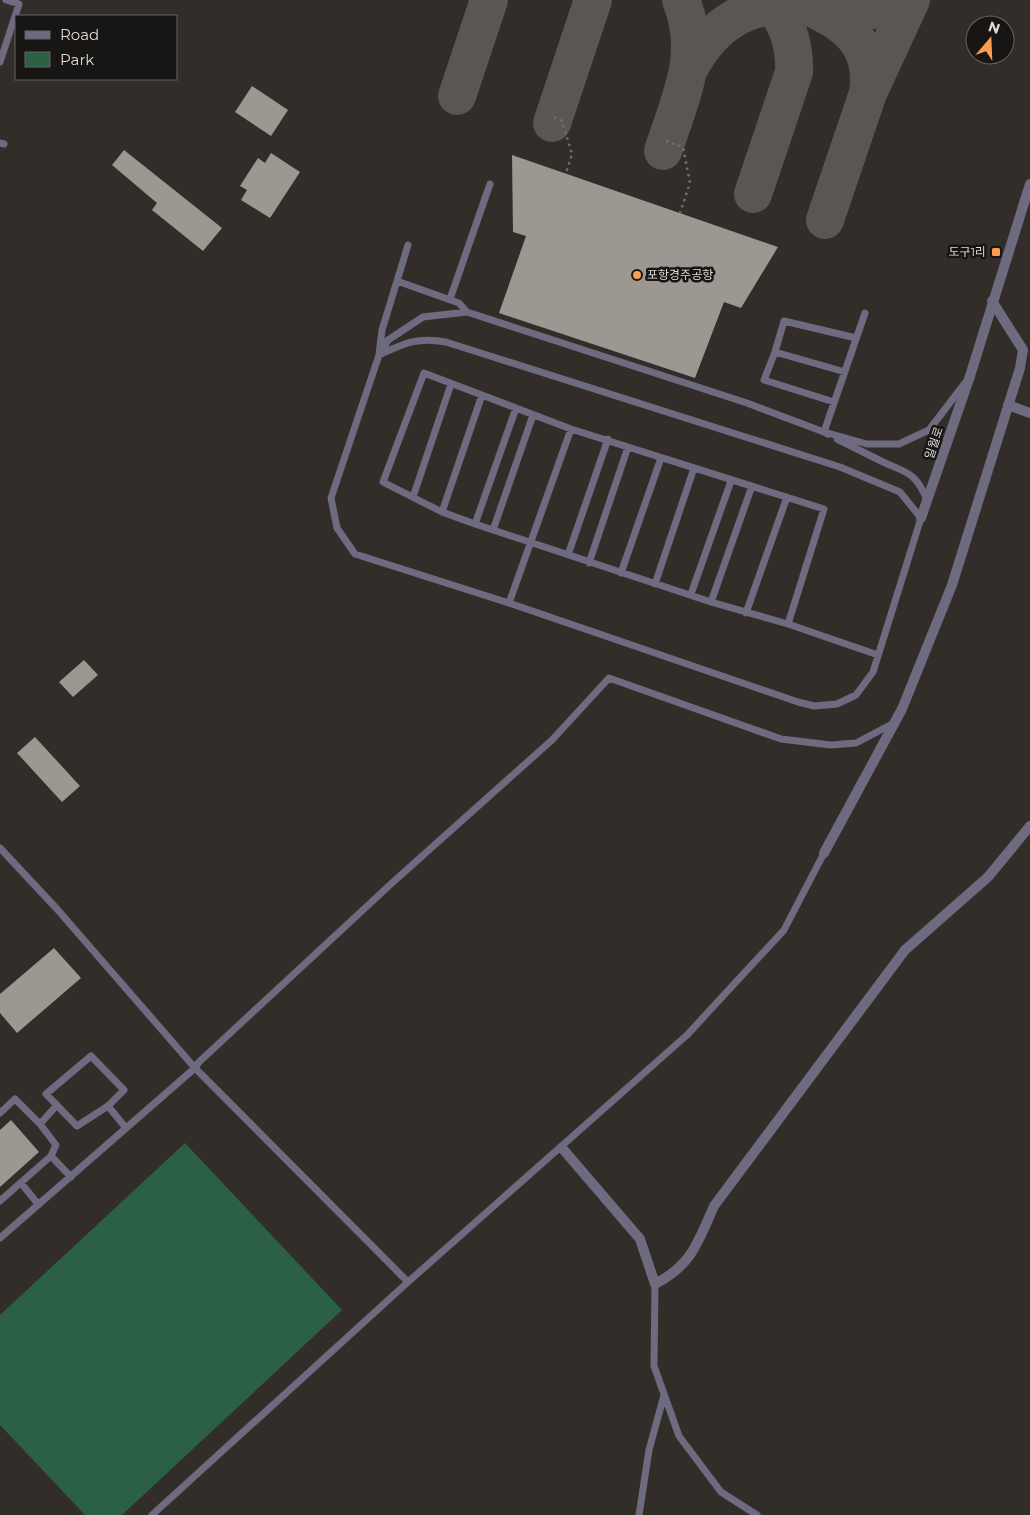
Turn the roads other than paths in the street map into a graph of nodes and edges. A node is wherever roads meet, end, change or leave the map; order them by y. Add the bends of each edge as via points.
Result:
1 (6, 0) edge
2 (15, 15) edge
3 (15, 16) edge
4 (0, 62) edge
5 (490, 184) dead end
6 (1030, 184) edge
7 (408, 245) dead end
8 (397, 281) junction
9 (450, 298) junction
10 (992, 301) junction
11 (467, 312) junction
12 (864, 313) dead end
13 (856, 338) junction
14 (776, 352) junction
15 (379, 355) junction
16 (845, 372) junction
17 (970, 376) junction
18 (451, 384) junction
19 (482, 395) junction
20 (834, 402) junction
21 (1008, 405) junction
22 (516, 408) junction
23 (1030, 413) edge
24 (533, 415) junction
25 (571, 429) junction
26 (824, 432) junction
27 (608, 439) junction
28 (628, 446) junction
29 (661, 458) junction
30 (694, 468) junction
31 (731, 481) junction
32 (752, 486) junction
33 (413, 497) junction
34 (787, 497) junction
35 (927, 500) junction
36 (442, 512) junction
37 (921, 518) junction
38 (475, 524) junction
39 (493, 530) junction
40 (532, 543) junction
41 (568, 555) junction
42 (589, 563) junction
43 (621, 573) junction
44 (655, 584) junction
45 (691, 594) junction
46 (711, 602) junction
47 (509, 603) junction
48 (746, 613) junction
49 (788, 624) junction
50 (878, 656) junction
51 (894, 723) junction
52 (1030, 826) edge
53 (0, 848) edge
54 (824, 853) joint
55 (195, 1068) junction
56 (57, 1105) junction
57 (108, 1106) junction
58 (0, 1113) edge
59 (40, 1124) junction
60 (126, 1128) junction
61 (562, 1148) junction
62 (51, 1156) junction
63 (71, 1176) junction
64 (21, 1183) junction
65 (0, 1201) edge
66 (38, 1204) junction
67 (1, 1236) edge
68 (408, 1282) junction
69 (656, 1284) junction
70 (664, 1394) junction
71 (152, 1515) edge
72 (639, 1515) edge
73 (757, 1515) edge

1 - 2 lane via 19,4
3 - 4 lane
5 - 9 lane
6 - 10 street, 일월로
7 - 8 lane
8 - 9 lane
8 - 15 lane via 382,330
9 - 11 lane via 459,302
10 - 17 street, 일월로
10 - 21 street via 1023,350
11 - 15 lane via 423,317 388,340
11 - 26 lane via 747,403
12 - 13 lane
13 - 14 lane via 784,321
13 - 16 lane
14 - 16 lane
14 - 20 lane via 764,380
15 - 37 lane via 403,344 425,339 446,342 879,481 900,492
15 - 47 lane via 331,498 337,528 355,554
16 - 20 lane
17 - 26 lane via 930,430 899,444 867,444
17 - 35 street, 일월로
18 - 19 lane
18 - 33 lane
18 - 33 lane via 424,373 383,482
19 - 22 lane
19 - 36 lane
20 - 26 lane
21 - 23 street
21 - 51 street via 952,585
22 - 24 lane
22 - 38 lane
24 - 25 lane
24 - 39 lane
25 - 27 lane
25 - 40 lane
26 - 35 lane via 882,462 901,468 922,486
27 - 28 lane
27 - 41 lane
28 - 29 lane
28 - 42 lane
29 - 30 lane
29 - 43 lane
30 - 31 lane
30 - 44 lane
31 - 32 lane
31 - 45 lane
32 - 34 lane
32 - 46 lane
33 - 36 lane
34 - 48 lane
34 - 49 lane via 824,509
35 - 37 street, 일월로
36 - 38 lane
37 - 50 lane
38 - 39 lane
39 - 40 lane
40 - 41 lane
40 - 47 lane
41 - 42 lane
42 - 43 lane
43 - 44 lane
44 - 45 lane
45 - 46 lane
46 - 48 lane
47 - 50 lane via 814,706 837,704 856,695 873,672
48 - 49 lane
49 - 50 lane
51 - 54 street
51 - 55 lane via 856,743 831,745 781,739 609,678 552,740 385,890
52 - 69 street via 988,877 905,950 714,1206 694,1254 669,1277
53 - 55 lane
54 - 61 lane via 784,930 687,1035
55 - 60 lane
55 - 68 lane
56 - 57 lane via 77,1126
56 - 57 lane via 46,1094 90,1056 124,1090
56 - 59 lane
57 - 60 lane
58 - 59 lane via 15,1099
59 - 62 lane via 56,1144
60 - 63 lane
61 - 68 lane
61 - 69 street via 640,1240
62 - 63 lane
62 - 64 lane
63 - 66 lane
64 - 65 lane
64 - 66 lane
66 - 67 lane
68 - 71 lane
69 - 70 lane via 654,1366
70 - 72 lane via 649,1450
70 - 73 lane via 679,1436 722,1492

